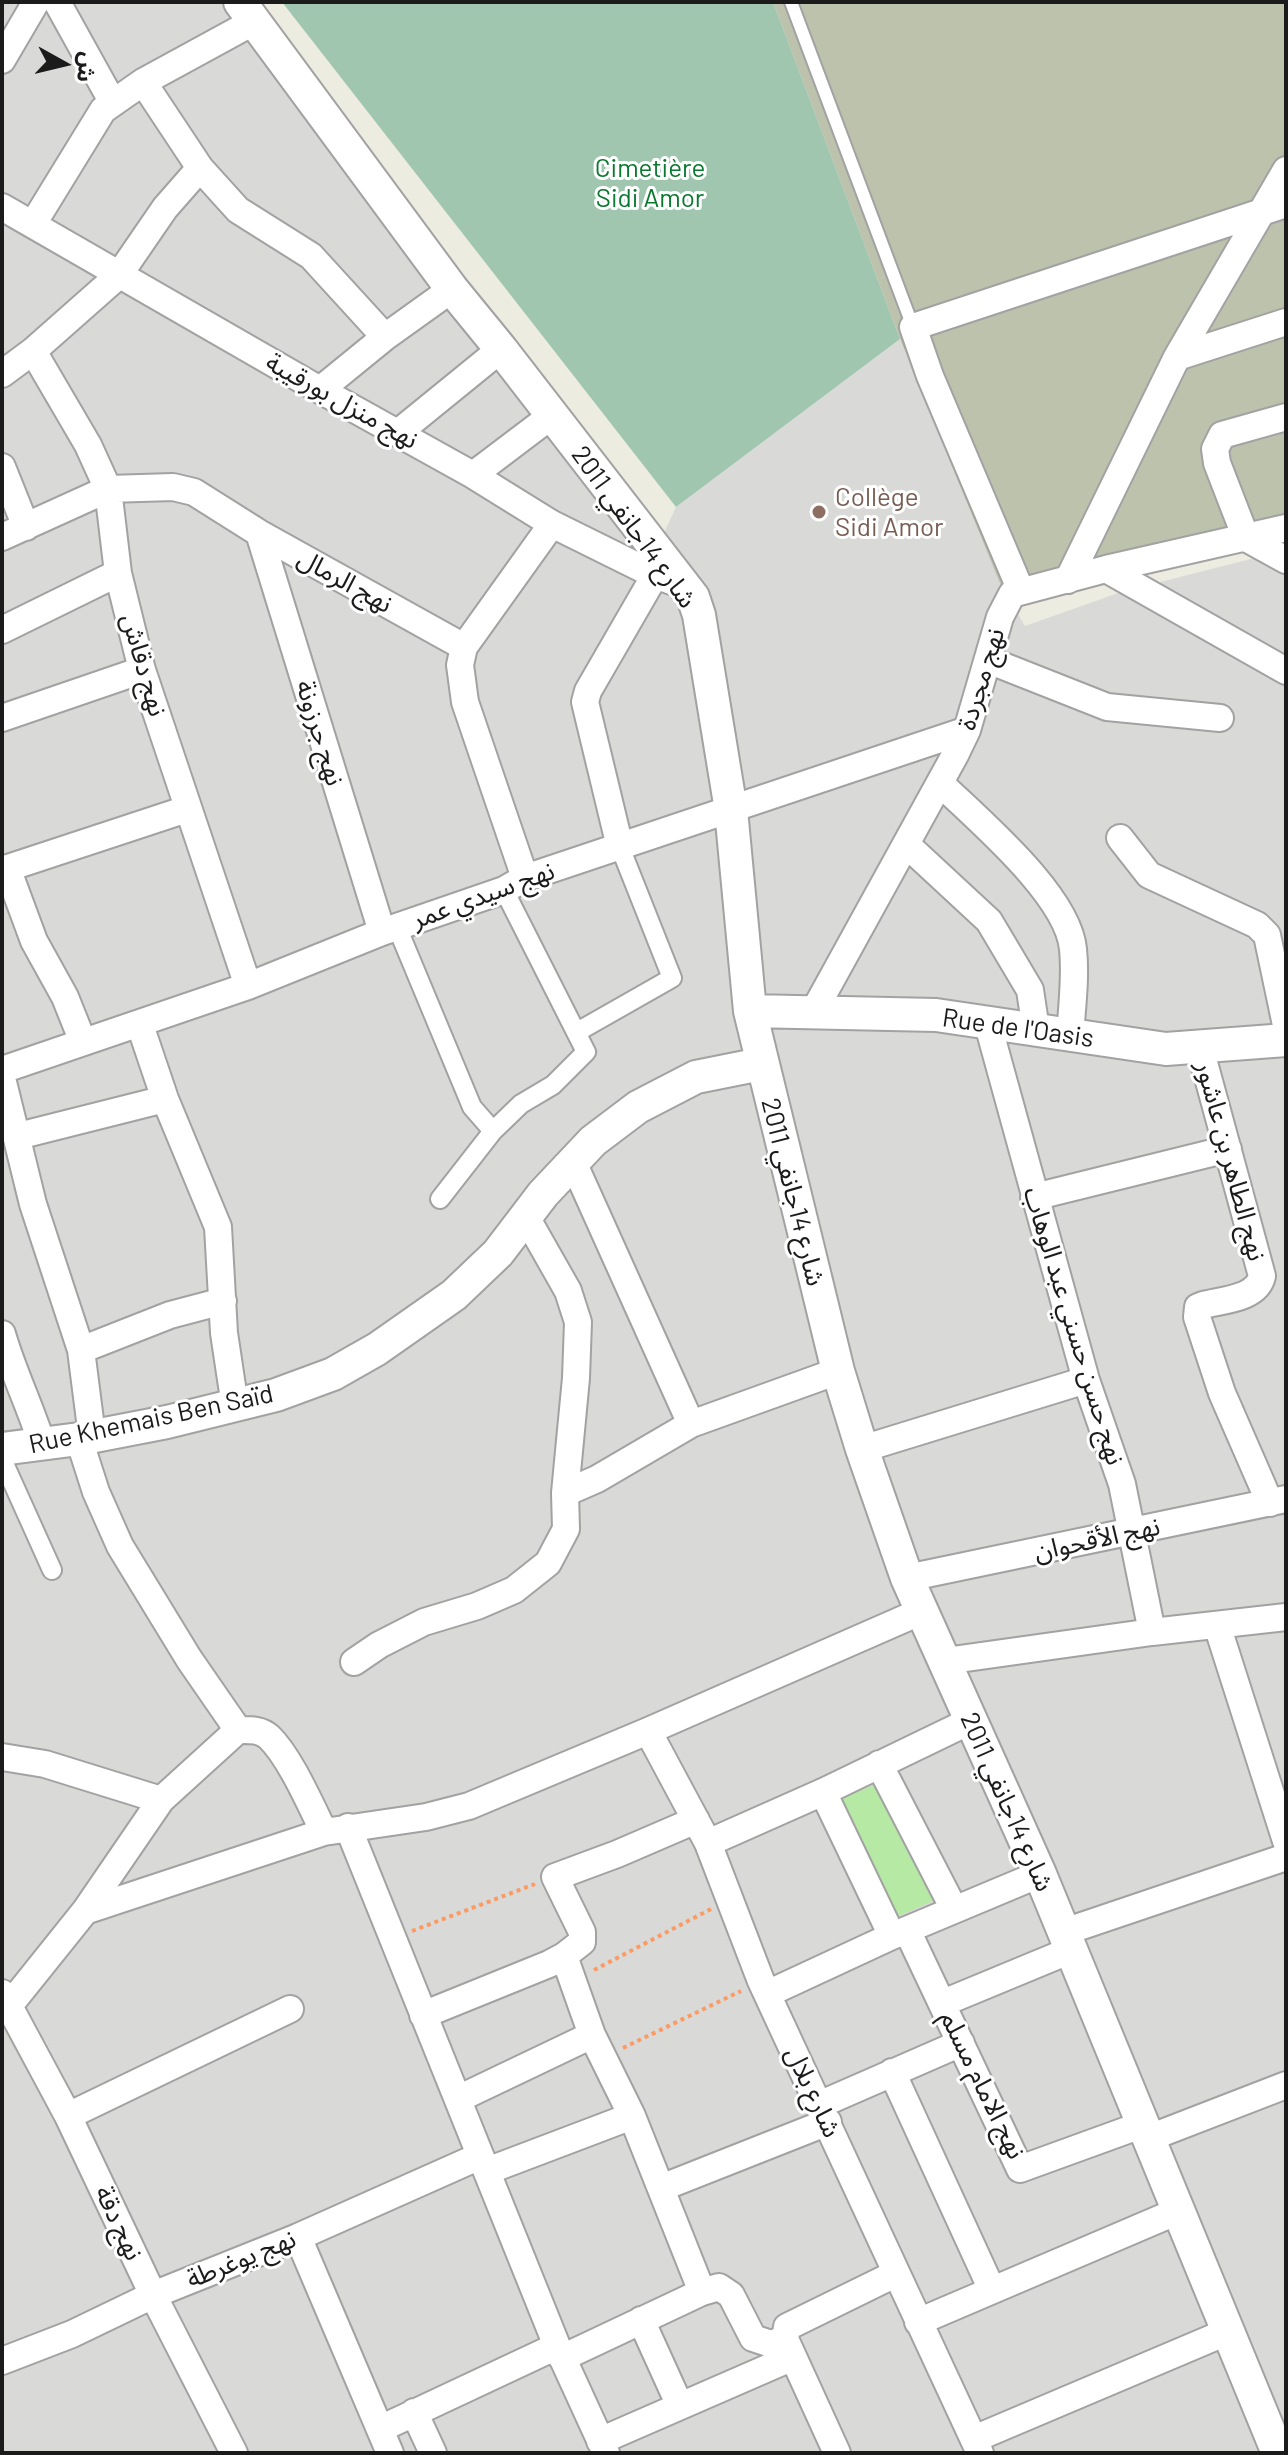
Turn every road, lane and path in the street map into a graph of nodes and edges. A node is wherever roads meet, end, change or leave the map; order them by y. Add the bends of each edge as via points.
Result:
1 (36, 2) edge
2 (57, 2) edge
3 (791, 2) edge
4 (246, 12) edge
5 (2, 60) edge
6 (143, 82) junction
7 (113, 103) junction
8 (200, 168) junction
9 (1286, 170) edge
10 (2, 207) edge
11 (1274, 208) edge
12 (33, 224) junction
13 (119, 275) junction
14 (452, 289) junction
15 (1286, 322) edge
16 (913, 327) junction
17 (385, 337) junction
18 (501, 349) junction
19 (33, 351) junction
20 (1177, 357) junction
21 (2, 374) edge
22 (320, 390) junction
23 (551, 416) junction
24 (1286, 417) edge
25 (399, 432) junction
26 (2, 467) edge
27 (473, 475) junction
28 (108, 489) junction
29 (552, 524) junction
30 (1286, 528) edge
31 (14, 532) edge
32 (259, 533) junction
33 (1246, 538) junction
34 (1286, 560) edge
35 (1106, 569) junction
36 (118, 573) junction
37 (655, 575) junction
38 (1068, 580) junction
39 (685, 586) junction
40 (1021, 591) junction
41 (2, 630) edge
42 (464, 647) junction
43 (988, 660) junction
44 (142, 670) junction
45 (1286, 671) edge
46 (2, 718) edge
47 (1220, 718) dead end
48 (967, 730) junction
49 (940, 783) junction
50 (187, 809) junction
51 (731, 810) junction
52 (1120, 838) dead end
53 (907, 845) junction
54 (620, 847) junction
55 (5, 869) edge
56 (515, 884) junction
57 (389, 930) junction
58 (248, 986) junction
59 (750, 1011) junction
60 (814, 1011) junction
61 (987, 1021) junction
62 (140, 1025) junction
63 (1286, 1025) edge
64 (1036, 1030) junction
65 (577, 1032) junction
66 (1070, 1035) junction
67 (1286, 1040) edge
68 (83, 1042) junction
69 (1200, 1048) junction
70 (761, 1064) junction
71 (2, 1070) edge
72 (2, 1078) edge
73 (165, 1099) junction
74 (493, 1131) junction
75 (18, 1136) junction
76 (1228, 1149) junction
77 (573, 1162) junction
78 (1034, 1197) junction
79 (440, 1199) dead end
80 (526, 1217) junction
81 (223, 1301) junction
82 (2, 1334) edge
83 (81, 1350) junction
84 (838, 1371) junction
85 (1086, 1380) junction
86 (235, 1406) junction
87 (691, 1424) junction
88 (85, 1437) junction
89 (42, 1444) junction
90 (2, 1449) edge
91 (862, 1449) junction
92 (2, 1459) edge
93 (565, 1493) junction
94 (1278, 1501) edge
95 (1132, 1533) junction
96 (52, 1570) dead end
97 (907, 1578) junction
98 (922, 1611) junction
99 (1286, 1617) edge
100 (1217, 1625) junction
101 (1152, 1632) junction
102 (945, 1661) junction
103 (354, 1662) dead end
104 (970, 1721) junction
105 (238, 1730) junction
106 (648, 1731) junction
107 (2, 1757) edge
108 (879, 1764) junction
109 (823, 1792) junction
110 (161, 1800) junction
111 (336, 1830) junction
112 (702, 1832) junction
113 (1286, 1841) edge
114 (1286, 1857) edge
115 (1040, 1874) junction
116 (555, 1877) junction
117 (730, 1899) junction
118 (954, 1909) junction
119 (85, 1911) junction
120 (900, 1933) junction
121 (391, 1939) junction
122 (1068, 1941) junction
123 (564, 1956) junction
124 (572, 1981) junction
125 (764, 1988) junction
126 (943, 2003) junction
127 (290, 2009) dead end
128 (423, 2015) junction
129 (7, 2017) edge
130 (961, 2043) junction
131 (598, 2046) junction
132 (892, 2072) junction
133 (1285, 2089) edge
134 (458, 2099) junction
135 (823, 2113) junction
136 (68, 2116) junction
137 (632, 2116) junction
138 (1146, 2131) junction
139 (484, 2163) junction
140 (661, 2188) junction
141 (1178, 2211) junction
142 (298, 2237) junction
143 (895, 2274) junction
144 (992, 2290) junction
145 (702, 2292) junction
146 (153, 2295) junction
147 (641, 2320) junction
148 (918, 2322) junction
149 (1229, 2331) junction
150 (789, 2348) junction
151 (560, 2352) junction
152 (5, 2354) edge
153 (680, 2406) junction
154 (414, 2412) junction
155 (380, 2429) junction
156 (977, 2446) edge
157 (603, 2447) edge
158 (234, 2453) edge
159 (390, 2453) edge
160 (433, 2453) edge
161 (837, 2453) edge
162 (1278, 2453) edge

1 - 5 street
2 - 7 street
3 - 16 lane
4 - 6 street
4 - 14 street, شارع 14جانفي 2011
6 - 7 street
6 - 8 street
7 - 12 street via 92,126
8 - 13 street
8 - 17 street via 238,210 311,256
9 - 11 street
10 - 12 street, نهج منزل بورقيبة
11 - 16 street
11 - 20 street
12 - 13 street, نهج منزل بورقيبة
13 - 19 street
13 - 22 street, نهج منزل بورقيبة
14 - 17 street
14 - 18 street, شارع 14جانفي 2011
15 - 20 street
16 - 40 street
17 - 22 street
18 - 23 street, شارع 14جانفي 2011
18 - 25 street
19 - 21 street
19 - 28 street, نهج دقاش via 83,434
20 - 38 street
22 - 25 street, نهج منزل بورقيبة
23 - 27 street
23 - 39 street, شارع 14جانفي 2011
24 - 33 street via 1222,435 1215,449
25 - 27 street, نهج منزل بورقيبة
26 - 31 street
27 - 29 street, نهج منزل بورقيبة
28 - 31 street, نهج الرمال
28 - 32 street, نهج الرمال via 173,487 194,492
28 - 36 street, نهج دقاش
29 - 37 street, نهج منزل بورقيبة
29 - 42 street
30 - 33 street
32 - 42 street, نهج الرمال
32 - 57 street, نهج جرزونة
33 - 34 street
33 - 35 street
35 - 38 street
35 - 45 street
36 - 41 street
36 - 44 street, نهج دقاش
37 - 39 street, نهج منزل بورقيبة
37 - 54 street via 585,702
38 - 40 street
39 - 51 street, شارع 14جانفي 2011 via 699,615
40 - 43 street, نهج مجردة via 1005,604
42 - 56 street via 460,665 465,702
43 - 47 street via 1107,707
43 - 48 street, نهج مجردة
44 - 46 street
44 - 50 street, نهج دقاش
48 - 49 street, نهج مجردة
48 - 51 street, نهج سيدي عمر
49 - 53 street, نهج مجردة
49 - 66 street via 1034,876 1056,906 1073,946
50 - 55 street
50 - 58 street, نهج دقاش
51 - 54 street, نهج سيدي عمر
51 - 59 street, شارع 14جانفي 2011
52 - 63 street via 1149,875 1257,925 1267,935
53 - 60 street, نهج مجردة
53 - 64 street via 989,921 1030,990
54 - 56 street, نهج سيدي عمر
54 - 65 street via 672,978
55 - 68 street
56 - 57 street, نهج سيدي عمر
56 - 65 street
57 - 58 street, نهج سيدي عمر
57 - 74 street via 472,1107
58 - 62 street, نهج سيدي عمر
59 - 60 street, Rue de l'Oasis
59 - 70 street, شارع 14جانفي 2011
60 - 61 street, Rue de l'Oasis
61 - 64 street, Rue de l'Oasis
61 - 78 street, نهج حسن حسني عبد الوهاب
62 - 68 street, نهج سيدي عمر
62 - 73 street
64 - 66 street, Rue de l'Oasis
65 - 74 street via 586,1052
66 - 69 street, Rue de l'Oasis via 1166,1049
67 - 69 street, Rue de l'Oasis
68 - 71 street, نهج سيدي عمر
69 - 76 street, نهج الطاهر بن عاشور
70 - 77 street, Rue Khemais Ben Saïd via 681,1083 638,1107
70 - 84 street, شارع 14جانفي 2011
72 - 75 street
73 - 75 street
73 - 81 street via 218,1227
74 - 79 street
75 - 83 street via 33,1204
76 - 78 street
76 - 94 street, نهج الطاهر بن عاشور via 1262,1276 1252,1293 1198,1307 1197,1317 1222,1393
77 - 80 street, Rue Khemais Ben Saïd
77 - 87 street
78 - 85 street, نهج حسن حسني عبد الوهاب
80 - 86 street, Rue Khemais Ben Saïd via 454,1295 377,1349 333,1374
80 - 93 street via 568,1291 578,1322
81 - 83 street via 170,1315
81 - 86 street
82 - 89 street
83 - 88 street
84 - 87 street
84 - 91 street, شارع 14جانفي 2011
85 - 91 street
85 - 95 street, نهج حسن حسني عبد الوهاب via 1122,1484
86 - 88 street, Rue Khemais Ben Saïd
87 - 93 street
88 - 89 street, Rue Khemais Ben Saïd
88 - 105 street via 96,1492 120,1546
89 - 90 street, Rue Khemais Ben Saïd
91 - 97 street, شارع 14جانفي 2011
92 - 96 street
93 - 103 street via 566,1529 548,1563 514,1590 424,1622
94 - 95 street, نهج الأقحوان
95 - 97 street, نهج الأقحوان
95 - 101 street, نهج حسن حسني عبد الوهاب
97 - 98 street, شارع 14جانفي 2011
98 - 102 street, شارع 14جانفي 2011
98 - 106 street
99 - 100 street
100 - 101 street
100 - 113 street
101 - 102 street
102 - 104 street, شارع 14جانفي 2011
104 - 108 street
104 - 115 street, شارع 14جانفي 2011
105 - 110 street
105 - 111 street via 254,1729 268,1736
106 - 111 street via 469,1806
106 - 112 street, شارع بلال
107 - 110 street via 45,1764
108 - 109 street
108 - 118 street
109 - 112 street
109 - 120 street, نهج الامام مسلم
110 - 119 street
111 - 119 street
111 - 121 street
112 - 116 street
112 - 117 street, شارع بلال
114 - 122 street
115 - 118 street
115 - 122 street, شارع 14جانفي 2011
116 - 121 path
116 - 123 street via 582,1932 582,1942
117 - 124 path
117 - 125 street, شارع بلال
118 - 120 street
119 - 129 street
120 - 125 street
120 - 126 street, نهج الامام مسلم
121 - 128 street
122 - 126 street
122 - 138 street, شارع 14جانفي 2011
123 - 124 street
123 - 128 street
124 - 131 street
125 - 131 path
125 - 135 street, شارع بلال
126 - 130 street, نهج الامام مسلم
127 - 136 street
128 - 134 street
129 - 136 street, نهج دقة
130 - 132 street
130 - 138 street, نهج الامام مسلم via 1020,2169
131 - 134 street
131 - 137 street
132 - 135 street
132 - 144 street
133 - 138 street
134 - 139 street
135 - 140 street
135 - 143 street, شارع بلال
136 - 146 street, نهج دقة
137 - 139 street, نهج يوغرطة
137 - 140 street
138 - 141 street, شارع 14جانفي 2011
139 - 142 street, نهج يوغرطة
139 - 151 street
140 - 145 street
141 - 144 street
141 - 149 street, شارع 14جانفي 2011
142 - 146 street, نهج يوغرطة
142 - 155 street
143 - 148 street, شارع بلال
143 - 150 street via 787,2327
144 - 148 street
145 - 147 street
145 - 150 street via 719,2287 731,2295 753,2338
146 - 152 street, نهج يوغرطة via 72,2334
146 - 158 street, نهج دقة
147 - 151 street
147 - 153 street
148 - 156 street, شارع بلال
149 - 156 street
149 - 162 street, شارع 14جانفي 2011
150 - 153 street
150 - 161 street
151 - 154 street
151 - 157 street
153 - 157 street
154 - 155 street
154 - 160 street
155 - 159 street

